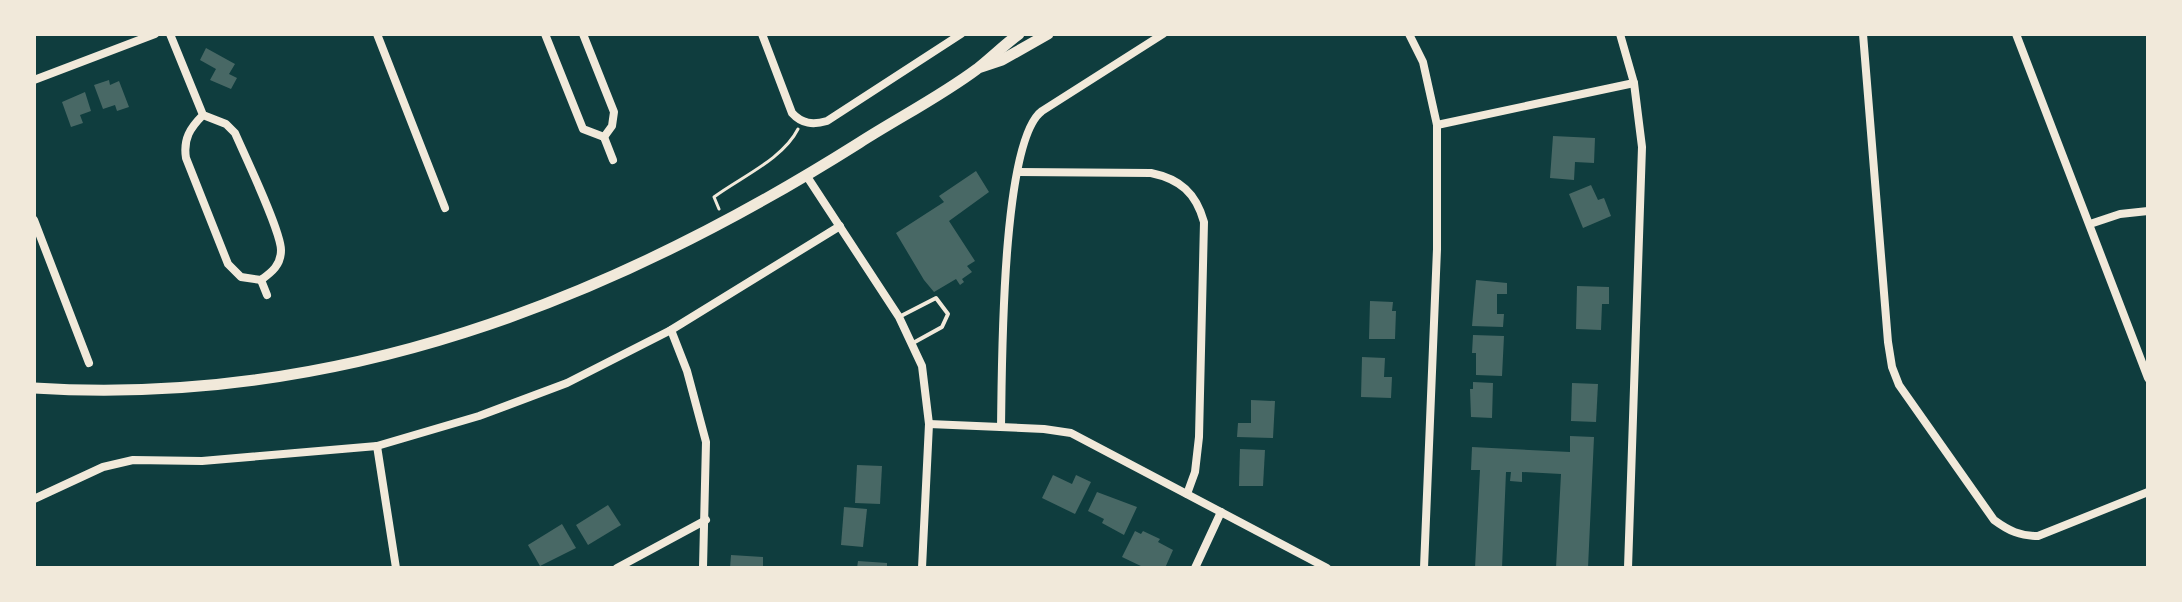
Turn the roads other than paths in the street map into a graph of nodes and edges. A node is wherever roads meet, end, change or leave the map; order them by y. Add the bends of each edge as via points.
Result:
1 (155, 34) edge
2 (170, 34) edge
3 (377, 34) edge
4 (545, 34) edge
5 (583, 34) edge
6 (762, 34) edge
7 (961, 34) edge
8 (1019, 34) edge
9 (1048, 34) edge
10 (1163, 34) edge
11 (1409, 34) edge
12 (1620, 34) edge
13 (1863, 34) edge
14 (2016, 34) edge
15 (977, 69) junction
16 (34, 80) edge
17 (1634, 83) junction
18 (203, 115) junction
19 (1437, 125) junction
20 (604, 137) junction
21 (613, 160) dead end
22 (1018, 172) junction
23 (806, 175) junction
24 (445, 208) dead end
25 (2148, 211) edge
26 (34, 220) edge
27 (2090, 224) junction
28 (840, 226) junction
29 (38, 243) edge
30 (261, 280) junction
31 (267, 295) dead end
32 (899, 317) junction
33 (671, 330) junction
34 (913, 343) junction
35 (89, 363) dead end
36 (2148, 378) edge
37 (34, 388) edge
38 (929, 424) junction
39 (1001, 427) junction
40 (377, 446) junction
41 (2148, 492) edge
42 (1187, 494) junction
43 (34, 499) edge
44 (1221, 512) junction
45 (706, 520) junction
46 (396, 568) edge
47 (617, 568) edge
48 (703, 568) edge
49 (922, 568) edge
50 (1195, 568) edge
51 (1327, 568) edge
52 (1424, 568) edge
53 (1628, 568) edge

1 - 16 street
2 - 18 street
3 - 24 street
4 - 20 street via 583,129
5 - 20 street via 614,112
6 - 7 street via 787,105 801,122 811,124 827,121
8 - 15 street
9 - 15 street
10 - 22 street via 1036,116 1028,127
11 - 19 street via 1423,62
12 - 17 street
13 - 41 street via 1888,342 1899,385 1994,520 2008,530 2038,536
14 - 27 street
15 - 23 street
17 - 19 street
17 - 53 street via 1641,125 1642,200
18 - 30 street via 235,133 280,241 279,262
18 - 30 street via 188,134 186,158 228,264 241,277
19 - 52 street
20 - 21 street
22 - 39 street via 1004,277
22 - 42 street via 1168,176 1199,206 1204,222 1199,437
23 - 28 street
23 - 37 street via 593,286 395,354 186,389
25 - 27 street
26 - 29 street
27 - 36 street
28 - 32 street
28 - 33 street
29 - 35 street
30 - 31 street
32 - 34 street
32 - 34 lane via 936,298 948,314 944,325
33 - 40 street via 532,397
33 - 45 street via 706,442
34 - 38 street via 922,366
38 - 39 street
38 - 49 street
39 - 42 street via 1071,433
40 - 43 street via 246,458 133,460 103,467
40 - 46 street
42 - 44 street
44 - 50 street
44 - 51 street
45 - 47 street
45 - 48 street

